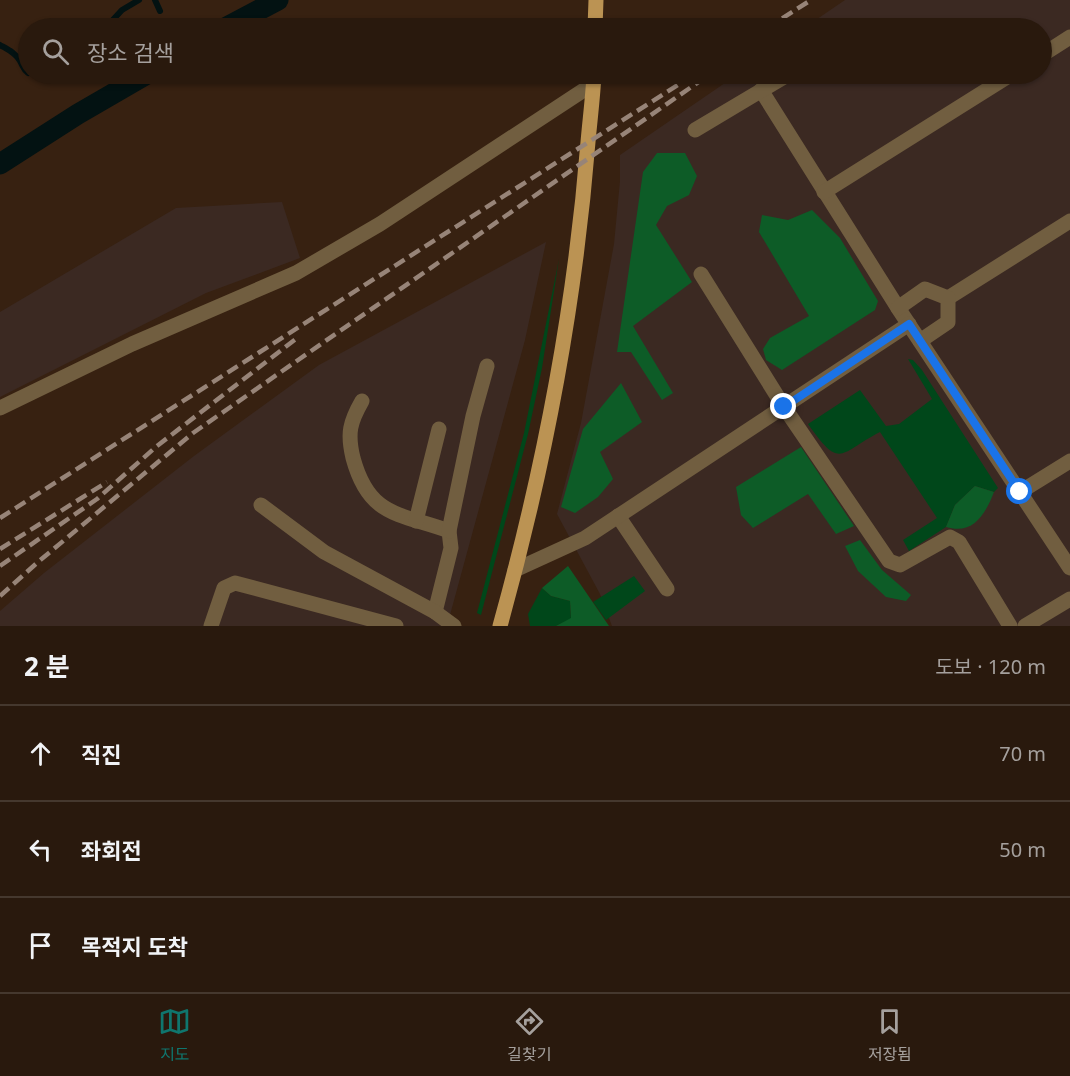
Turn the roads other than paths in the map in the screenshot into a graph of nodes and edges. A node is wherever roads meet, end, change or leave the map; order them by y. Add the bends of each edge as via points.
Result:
1 (596, 1) edge
2 (595, 18) edge
3 (1070, 37) edge
4 (1052, 48) edge
5 (586, 84) edge
6 (593, 84) edge
7 (772, 84) edge
8 (996, 84) edge
9 (761, 90) junction
10 (695, 130) dead end
11 (824, 192) junction
12 (1070, 221) edge
13 (701, 274) dead end
14 (948, 298) junction
15 (898, 308) junction
16 (909, 324) junction
17 (920, 341) junction
18 (487, 366) dead end
19 (362, 401) dead end
20 (784, 407) junction
21 (0, 408) edge
22 (439, 429) dead end
23 (1070, 461) edge
24 (1020, 492) junction
25 (261, 505) dead end
26 (618, 516) junction
27 (410, 519) junction
28 (449, 531) junction
29 (1070, 568) edge
30 (515, 570) junction
31 (666, 589) dead end
32 (1070, 599) edge
33 (435, 612) junction
34 (211, 626) edge
35 (396, 626) edge
36 (454, 626) edge
37 (500, 626) edge
38 (1010, 626) edge
39 (1025, 626) edge

1 - 2 main road
3 - 4 street
5 - 21 street via 380,224 296,273
6 - 30 main road via 572,292 546,438
7 - 9 street
8 - 11 street
9 - 10 street
9 - 11 street
11 - 15 street
12 - 14 street
13 - 20 street
14 - 15 street via 925,290
14 - 17 street via 948,322
15 - 16 street
16 - 17 street
16 - 20 street
17 - 24 street
18 - 28 street
19 - 27 street via 351,420 350,446 359,478 373,500
20 - 26 street
20 - 38 street via 889,561 900,565 950,537 959,542
22 - 27 street
23 - 24 street
24 - 29 street
25 - 33 street via 324,552
26 - 30 street via 585,538
26 - 31 street
27 - 28 street
28 - 33 street via 451,548
30 - 37 main road
32 - 39 street
33 - 36 street
34 - 35 street via 224,588 235,583

